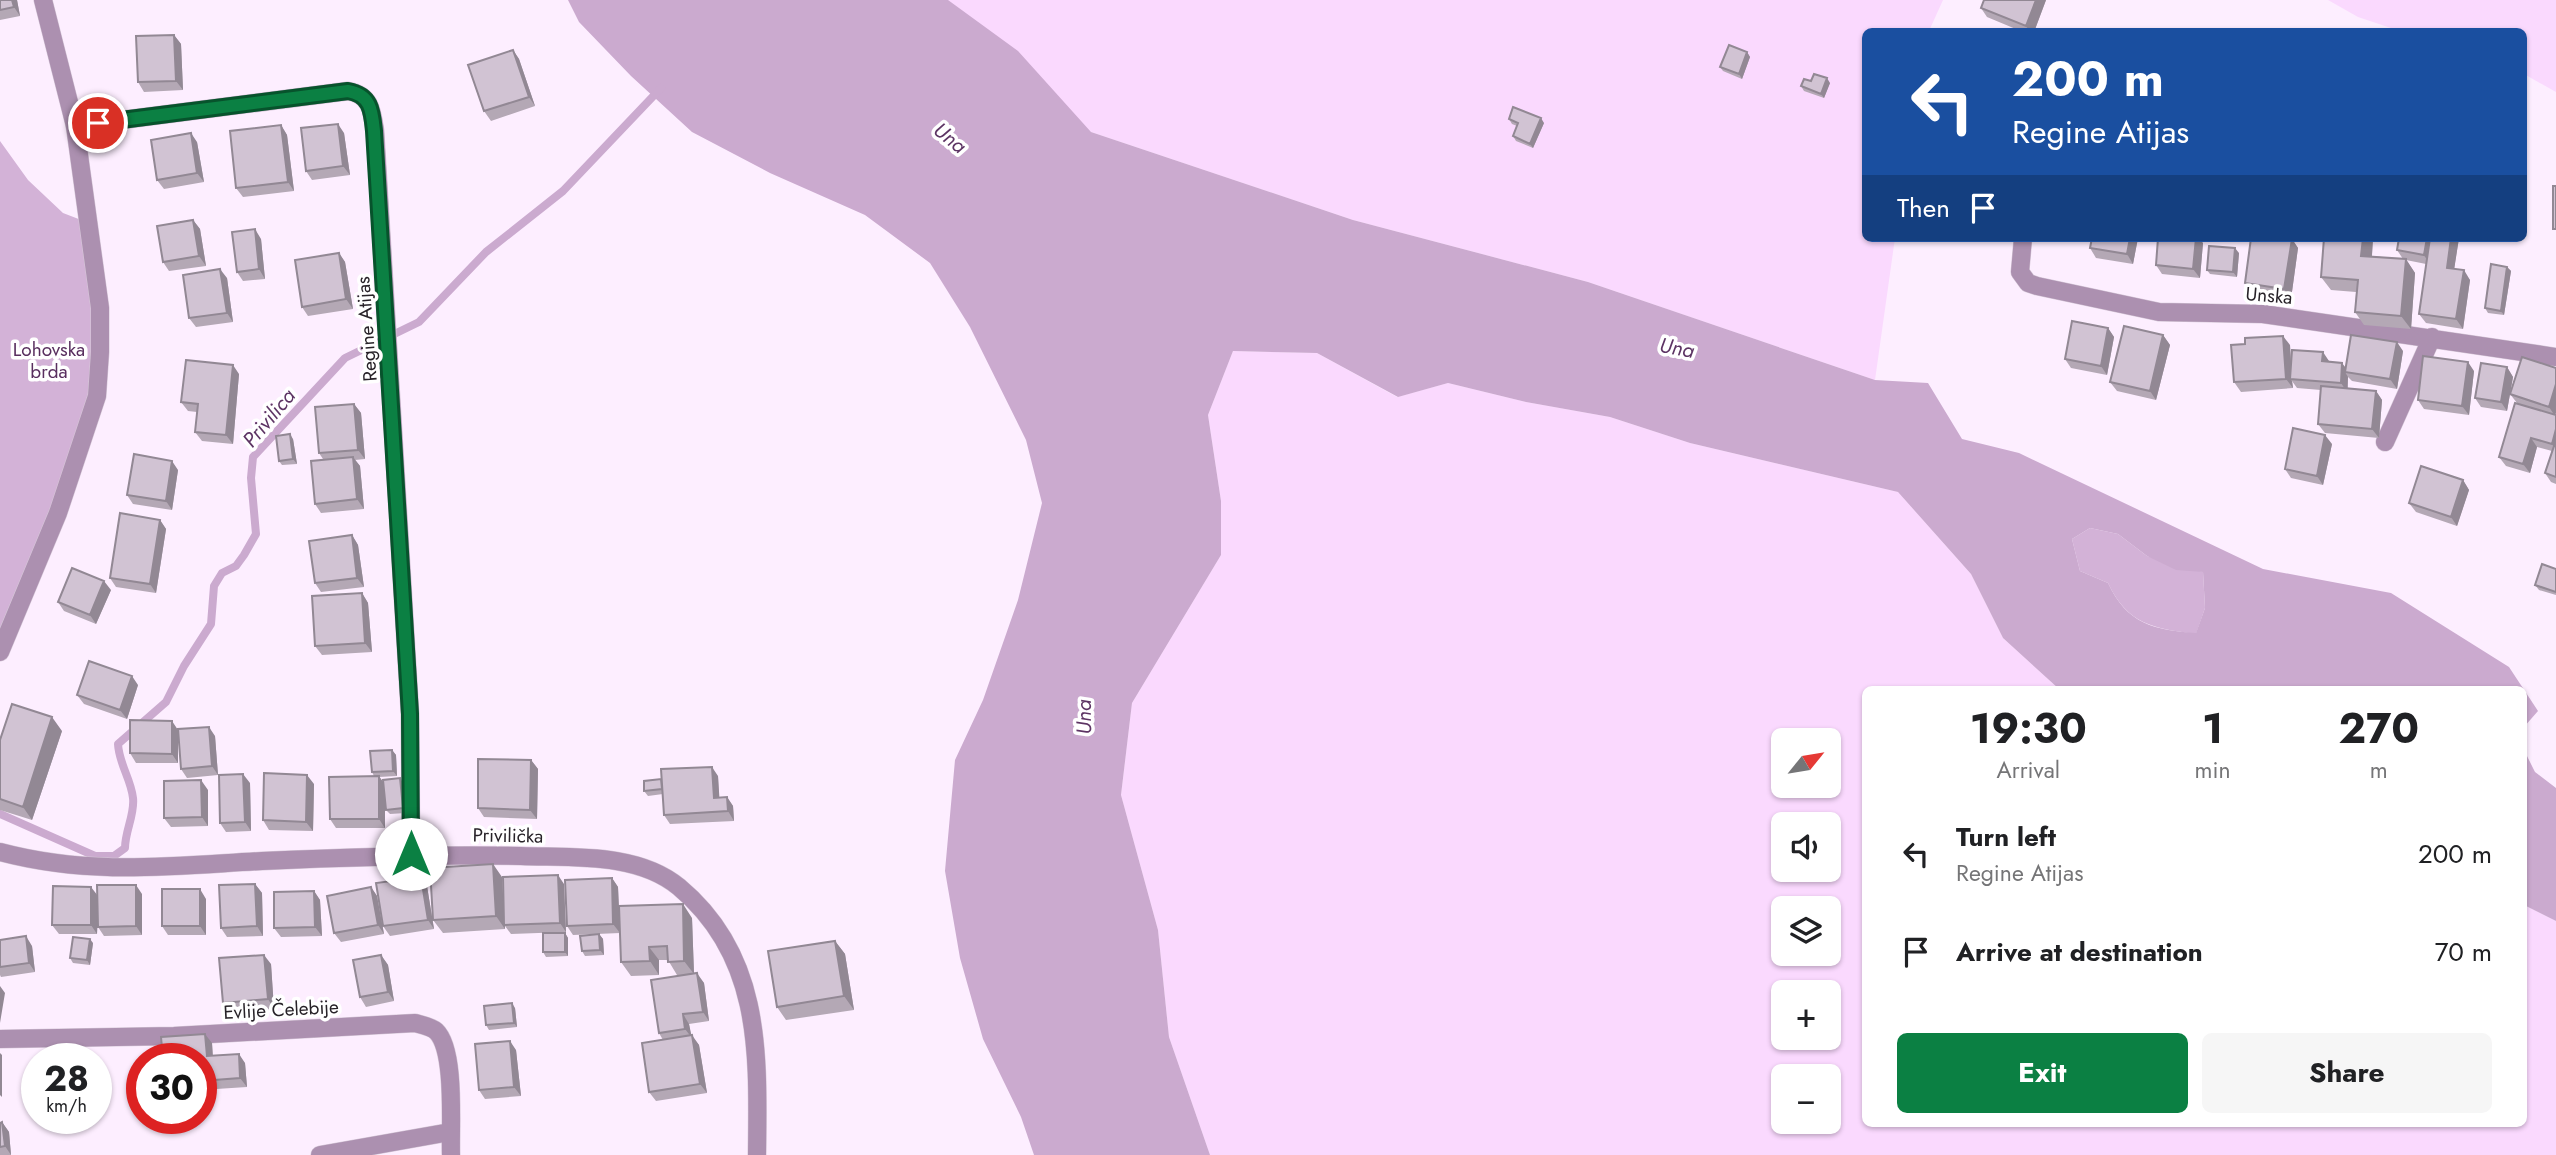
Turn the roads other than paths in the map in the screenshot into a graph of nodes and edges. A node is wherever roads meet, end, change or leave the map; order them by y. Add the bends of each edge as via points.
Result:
1 (43, 0) edge
2 (75, 126) junction
3 (2024, 242) edge
4 (2432, 337) junction
5 (2556, 357) edge
6 (2385, 442) dead end
7 (0, 652) edge
8 (0, 852) edge
9 (411, 854) junction
10 (0, 1039) edge
11 (450, 1132) junction
12 (320, 1155) edge
13 (451, 1155) edge
14 (757, 1155) edge

1 - 2 street
2 - 7 street via 100,309 97,396 58,513
2 - 9 street, Regine Atijas via 348,91 368,100 374,131 410,714
3 - 4 street, Unska via 2020,272 2037,286 2159,312 2263,314
4 - 5 street, Unska
4 - 6 street
8 - 9 street, Privilička via 72,867
9 - 14 street, Privilička via 590,858 636,866 678,886 722,939 749,999 756,1033
10 - 11 street, Evlije Čelebije via 174,1036 415,1023 436,1031 447,1054
11 - 12 street
11 - 13 street, Evlije Čelebije

